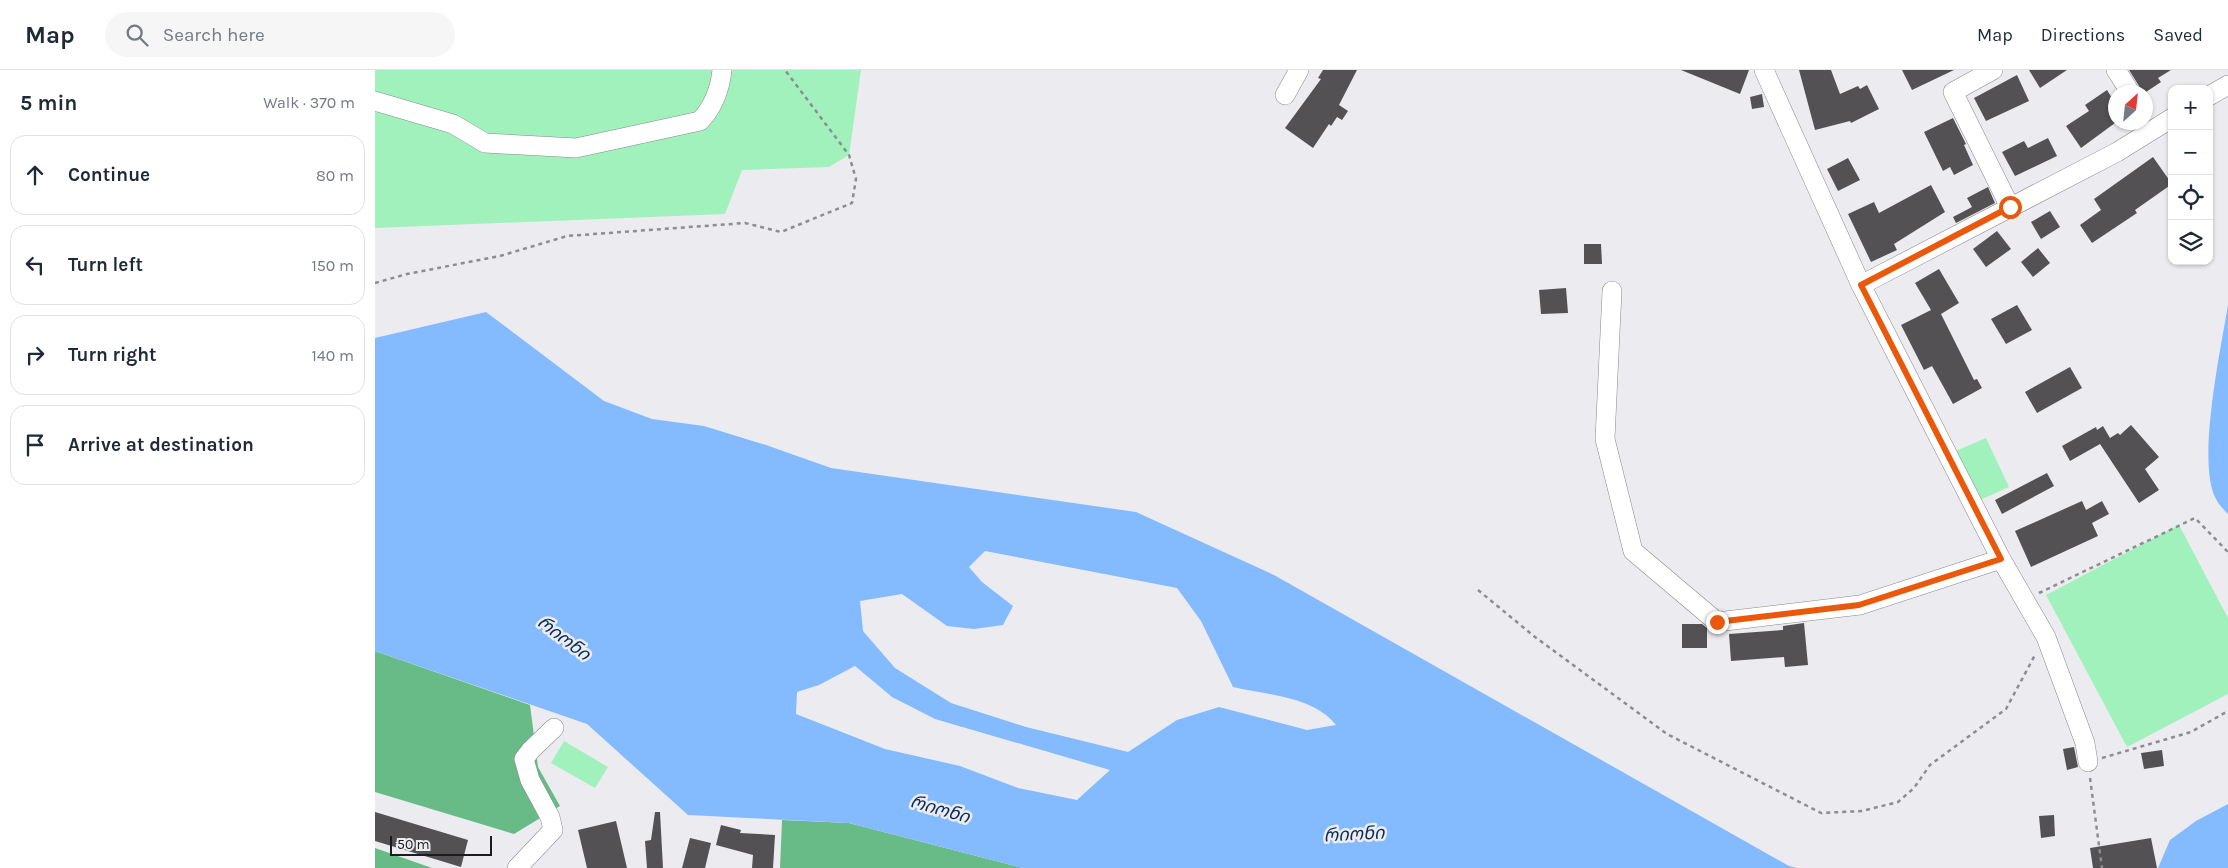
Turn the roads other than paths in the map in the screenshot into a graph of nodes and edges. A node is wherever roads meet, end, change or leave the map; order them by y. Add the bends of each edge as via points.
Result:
1 (722, 70) edge
2 (1299, 70) edge
3 (1764, 70) edge
4 (1993, 70) edge
5 (2116, 70) edge
6 (2126, 85) edge
7 (2228, 85) edge
8 (2213, 94) edge
9 (1285, 96) dead end
10 (375, 101) edge
11 (2168, 119) edge
12 (2153, 122) edge
13 (2141, 130) edge
14 (2010, 207) junction
15 (1861, 285) junction
16 (1612, 291) dead end
17 (2001, 559) junction
18 (555, 728) dead end
19 (2088, 762) road end
20 (517, 868) edge

1 - 10 street via 712,108 700,121 576,148 485,143 453,124
2 - 9 street
3 - 15 street
4 - 14 street via 1953,92
5 - 6 street
7 - 8 street
11 - 12 street
13 - 14 street via 2117,152
14 - 15 street
15 - 17 street
16 - 17 street via 1605,439 1633,551 1717,622 1859,605
17 - 19 street via 2046,637 2085,742
18 - 20 street via 524,759 553,830

